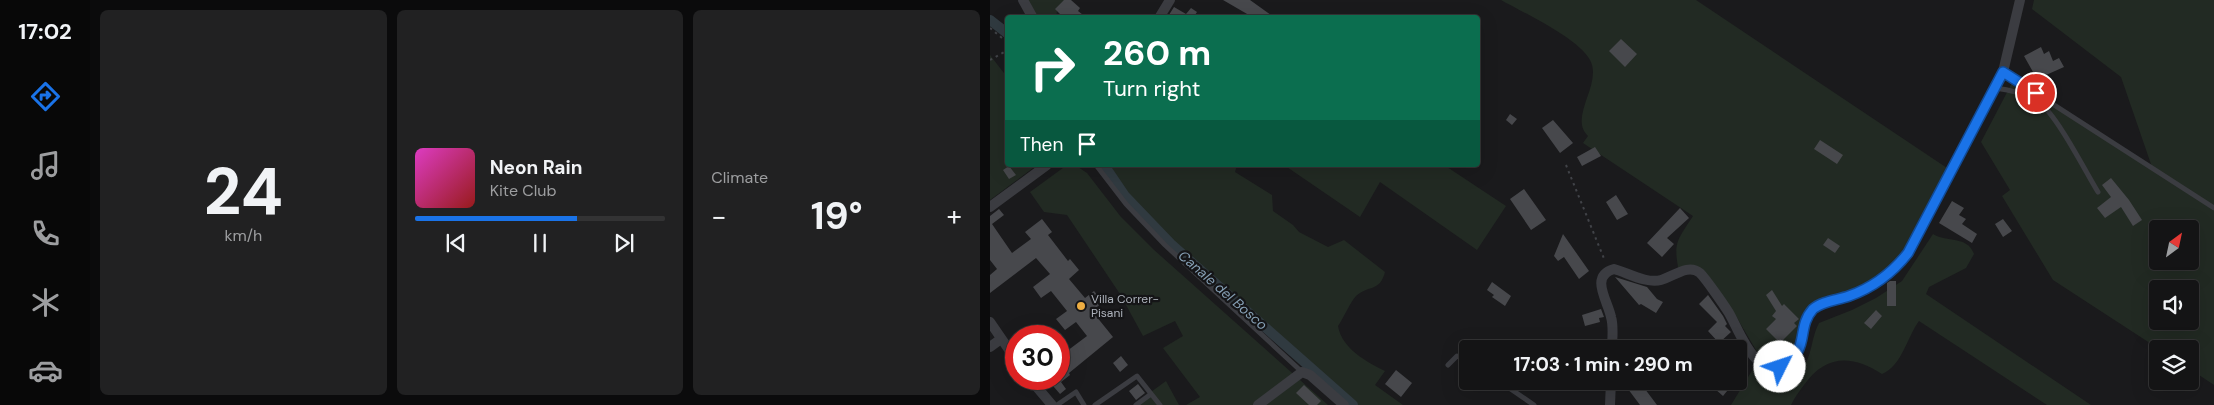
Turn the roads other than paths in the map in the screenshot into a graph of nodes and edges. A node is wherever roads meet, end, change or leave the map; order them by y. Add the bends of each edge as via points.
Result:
1 (1023, 0) edge
2 (1170, 0) edge
3 (2020, 0) edge
4 (1031, 15) edge
5 (1161, 15) edge
6 (2003, 72) junction
7 (1995, 88) junction
8 (1044, 167) edge
9 (1098, 167) edge
10 (2098, 192) dead end
11 (990, 206) edge
12 (2214, 208) edge
13 (990, 322) edge
14 (1001, 339) junction
15 (1612, 340) edge
16 (1742, 340) edge
17 (1005, 345) edge
18 (990, 347) edge
19 (1747, 349) edge
20 (1459, 356) edge
21 (1448, 365) dead end
22 (1302, 372) junction
23 (1039, 390) edge
24 (1512, 390) edge
25 (1611, 390) edge
26 (1151, 394) junction
27 (1052, 405) edge
28 (1057, 405) edge
29 (1084, 405) edge
30 (1095, 405) edge
31 (1136, 405) edge
32 (1160, 405) edge
33 (1258, 405) edge
34 (1344, 405) edge
35 (1534, 405) edge
36 (1610, 405) edge

1 - 4 street
2 - 5 street
3 - 6 street
6 - 7 street
6 - 12 lane
7 - 10 lane via 2027,96 2039,103 2054,119
7 - 19 street via 1904,258 1885,276 1858,293 1815,308 1806,321 1794,358 1780,367 1763,363
8 - 11 street
9 - 22 lane via 1126,204 1165,245
13 - 14 street
14 - 17 street
14 - 18 street
15 - 16 street via 1612,317 1602,291 1603,276 1614,269 1654,282 1685,270 1699,272 1728,312
20 - 21 lane
22 - 33 street
22 - 34 street via 1310,375
23 - 27 street
24 - 35 lane
25 - 36 street
26 - 30 lane via 1137,376
26 - 31 lane
26 - 32 lane
28 - 29 lane via 1076,392

